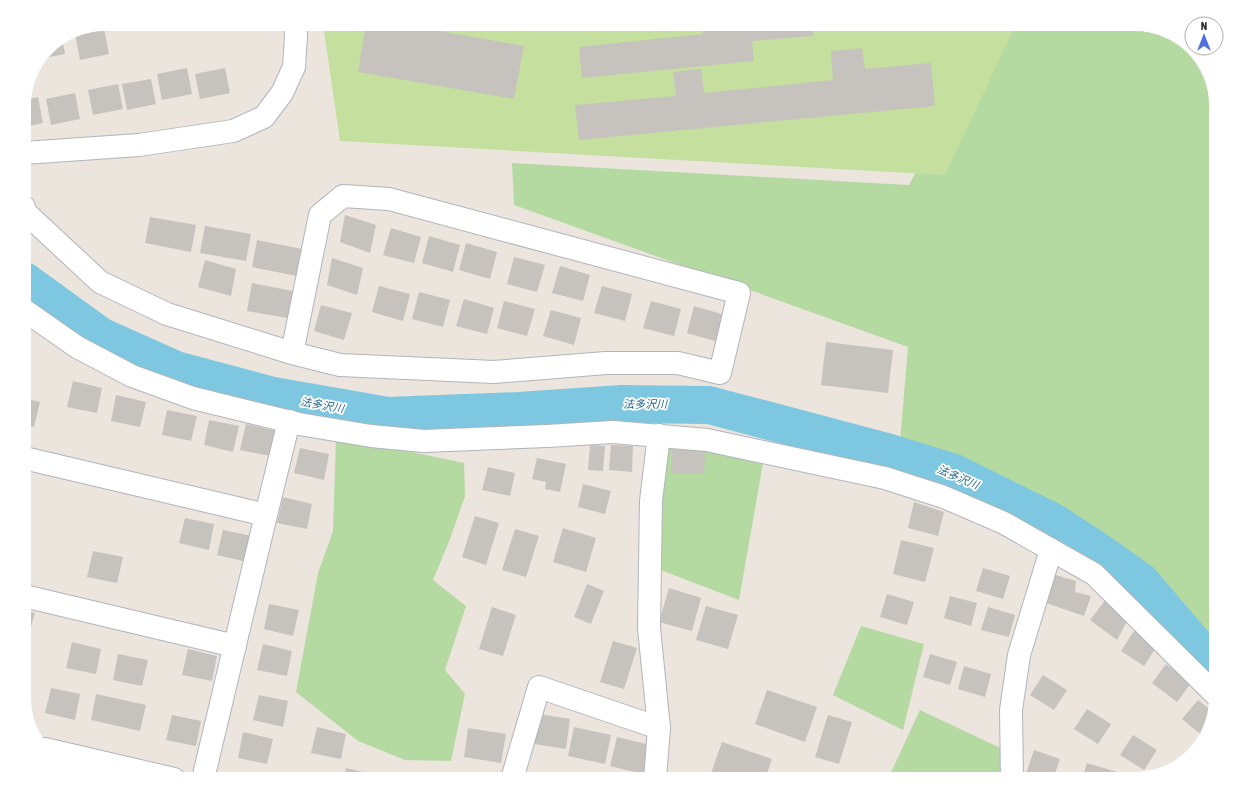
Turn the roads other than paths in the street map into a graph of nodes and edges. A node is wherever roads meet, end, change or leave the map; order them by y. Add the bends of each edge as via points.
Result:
1 (296, 31) edge
2 (31, 153) edge
3 (31, 218) edge
4 (31, 315) edge
5 (292, 353) junction
6 (289, 421) junction
7 (659, 436) junction
8 (31, 460) edge
9 (266, 515) junction
10 (1051, 550) junction
11 (31, 598) edge
12 (235, 646) junction
13 (1209, 688) edge
14 (659, 728) junction
15 (53, 751) edge
16 (144, 772) edge
17 (205, 772) edge
18 (514, 772) edge
19 (656, 772) edge
20 (1012, 772) edge

1 - 2 street via 294,67 282,93 264,117 233,131 139,145
3 - 5 street via 100,282 168,314
4 - 6 street via 77,347 132,376 194,398
5 - 5 street via 348,366 494,372 606,363 678,363 720,373 739,293 388,199 343,196 320,215
6 - 7 street via 371,436 424,441 613,432
6 - 9 street
7 - 10 street via 707,440 885,478 944,497 1004,523
7 - 14 street via 651,501 649,628
8 - 9 street
9 - 12 street
10 - 13 street via 1094,574
10 - 20 street via 1019,656 1011,710
11 - 12 street
12 - 17 street
14 - 18 street via 539,687
14 - 19 street
15 - 16 street

